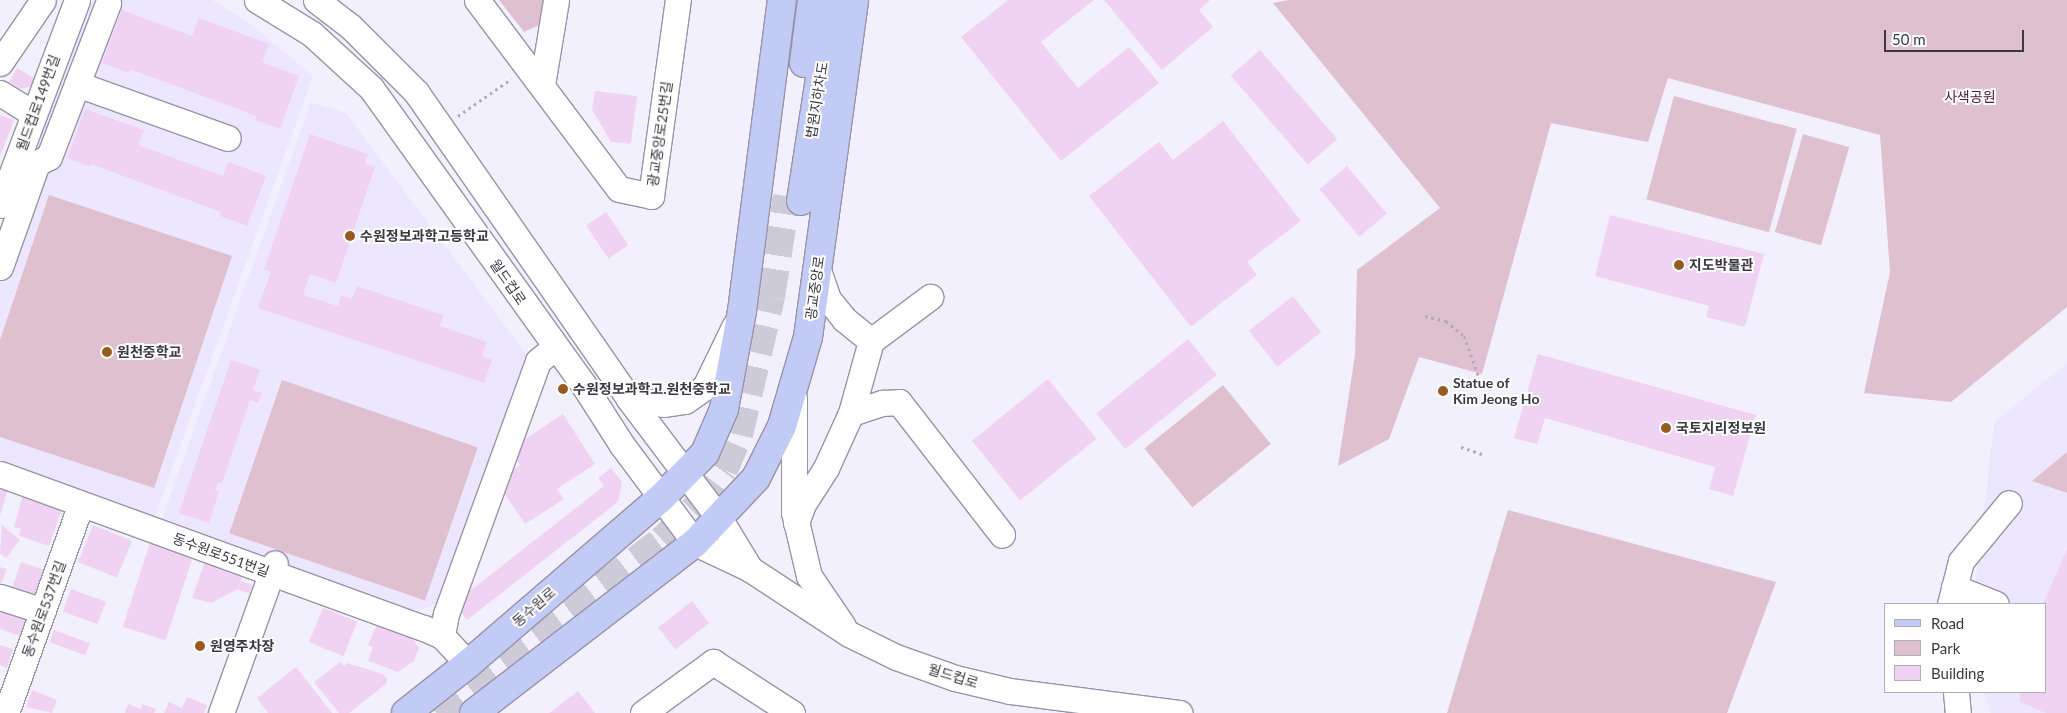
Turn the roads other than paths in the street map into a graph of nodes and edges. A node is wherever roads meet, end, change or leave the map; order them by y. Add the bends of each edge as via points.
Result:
1 (43, 0) edge
2 (76, 0) edge
3 (257, 0) edge
4 (316, 0) edge
5 (477, 0) edge
6 (556, 0) edge
7 (678, 0) edge
8 (782, 0) edge
9 (812, 0) edge
10 (832, 0) edge
11 (854, 0) edge
12 (108, 3) dead end
13 (0, 63) edge
14 (535, 76) junction
15 (77, 84) junction
16 (0, 93) edge
17 (34, 114) junction
18 (228, 138) dead end
19 (0, 205) edge
20 (0, 267) edge
21 (818, 267) junction
22 (930, 297) dead end
23 (742, 311) junction
24 (871, 342) junction
25 (554, 348) junction
26 (794, 386) junction
27 (630, 399) junction
28 (850, 413) junction
29 (685, 473) junction
30 (0, 474) edge
31 (660, 498) junction
32 (2008, 503) dead end
33 (81, 504) junction
34 (719, 518) junction
35 (796, 523) junction
36 (1002, 535) dead end
37 (695, 544) junction
38 (274, 568) junction
39 (750, 569) junction
40 (1952, 595) edge
41 (0, 597) edge
42 (1991, 603) edge
43 (43, 611) junction
44 (849, 634) junction
45 (442, 636) junction
46 (468, 664) junction
47 (1956, 693) edge
48 (779, 711) edge
49 (6, 713) edge
50 (221, 713) edge
51 (406, 713) edge
52 (474, 713) edge
53 (643, 713) edge
54 (1180, 713) edge
55 (1958, 713) edge

1 - 13 street
2 - 17 street, 월드컵로149번길
3 - 25 street, 월드컵로 via 312,34 371,88
4 - 27 street, 월드컵로 via 351,27 416,92
5 - 14 street, 광교중앙로25번길
6 - 14 street
7 - 14 street, 광교중앙로25번길 via 651,196 619,190
8 - 23 main road
9 - 10 main road, 법원지하차도 via 794,198
11 - 21 main road, 광교중앙로
12 - 15 street
15 - 18 street
15 - 20 street via 49,157 37,163
16 - 17 street
17 - 19 street, 월드컵로149번길
21 - 24 street via 828,298 844,319
21 - 26 main road, 광교중앙로 via 808,337
22 - 24 street
23 - 27 street via 705,386 685,401 663,404
23 - 29 main road via 724,410 705,453
24 - 28 street
25 - 31 street, 월드컵로
25 - 45 street via 538,361 446,614
26 - 34 main road, 광교중앙로 via 782,426 756,478
26 - 35 street
27 - 29 street, 월드컵로
28 - 35 street via 826,468 803,504
28 - 36 street via 882,403 900,402
29 - 31 main road
29 - 34 street, 월드컵로
30 - 33 street, 동수원로551번길
31 - 37 street, 월드컵로
31 - 46 main road, 동수원로
32 - 40 street via 1961,560
33 - 38 street, 동수원로551번길
33 - 43 street, 동수원로537번길
34 - 37 main road, 광교중앙로
34 - 39 street, 월드컵로
35 - 44 street via 809,576
37 - 39 street, 월드컵로
37 - 52 main road
38 - 45 street, 동수원로551번길
38 - 50 street
39 - 44 street, 월드컵로
40 - 42 street
41 - 43 street
43 - 49 street, 동수원로537번길
44 - 54 street, 월드컵로 via 896,657 955,678 1010,691
45 - 46 street, 동수원로551번길
46 - 51 main road, 동수원로
47 - 55 street
48 - 53 street via 713,662

